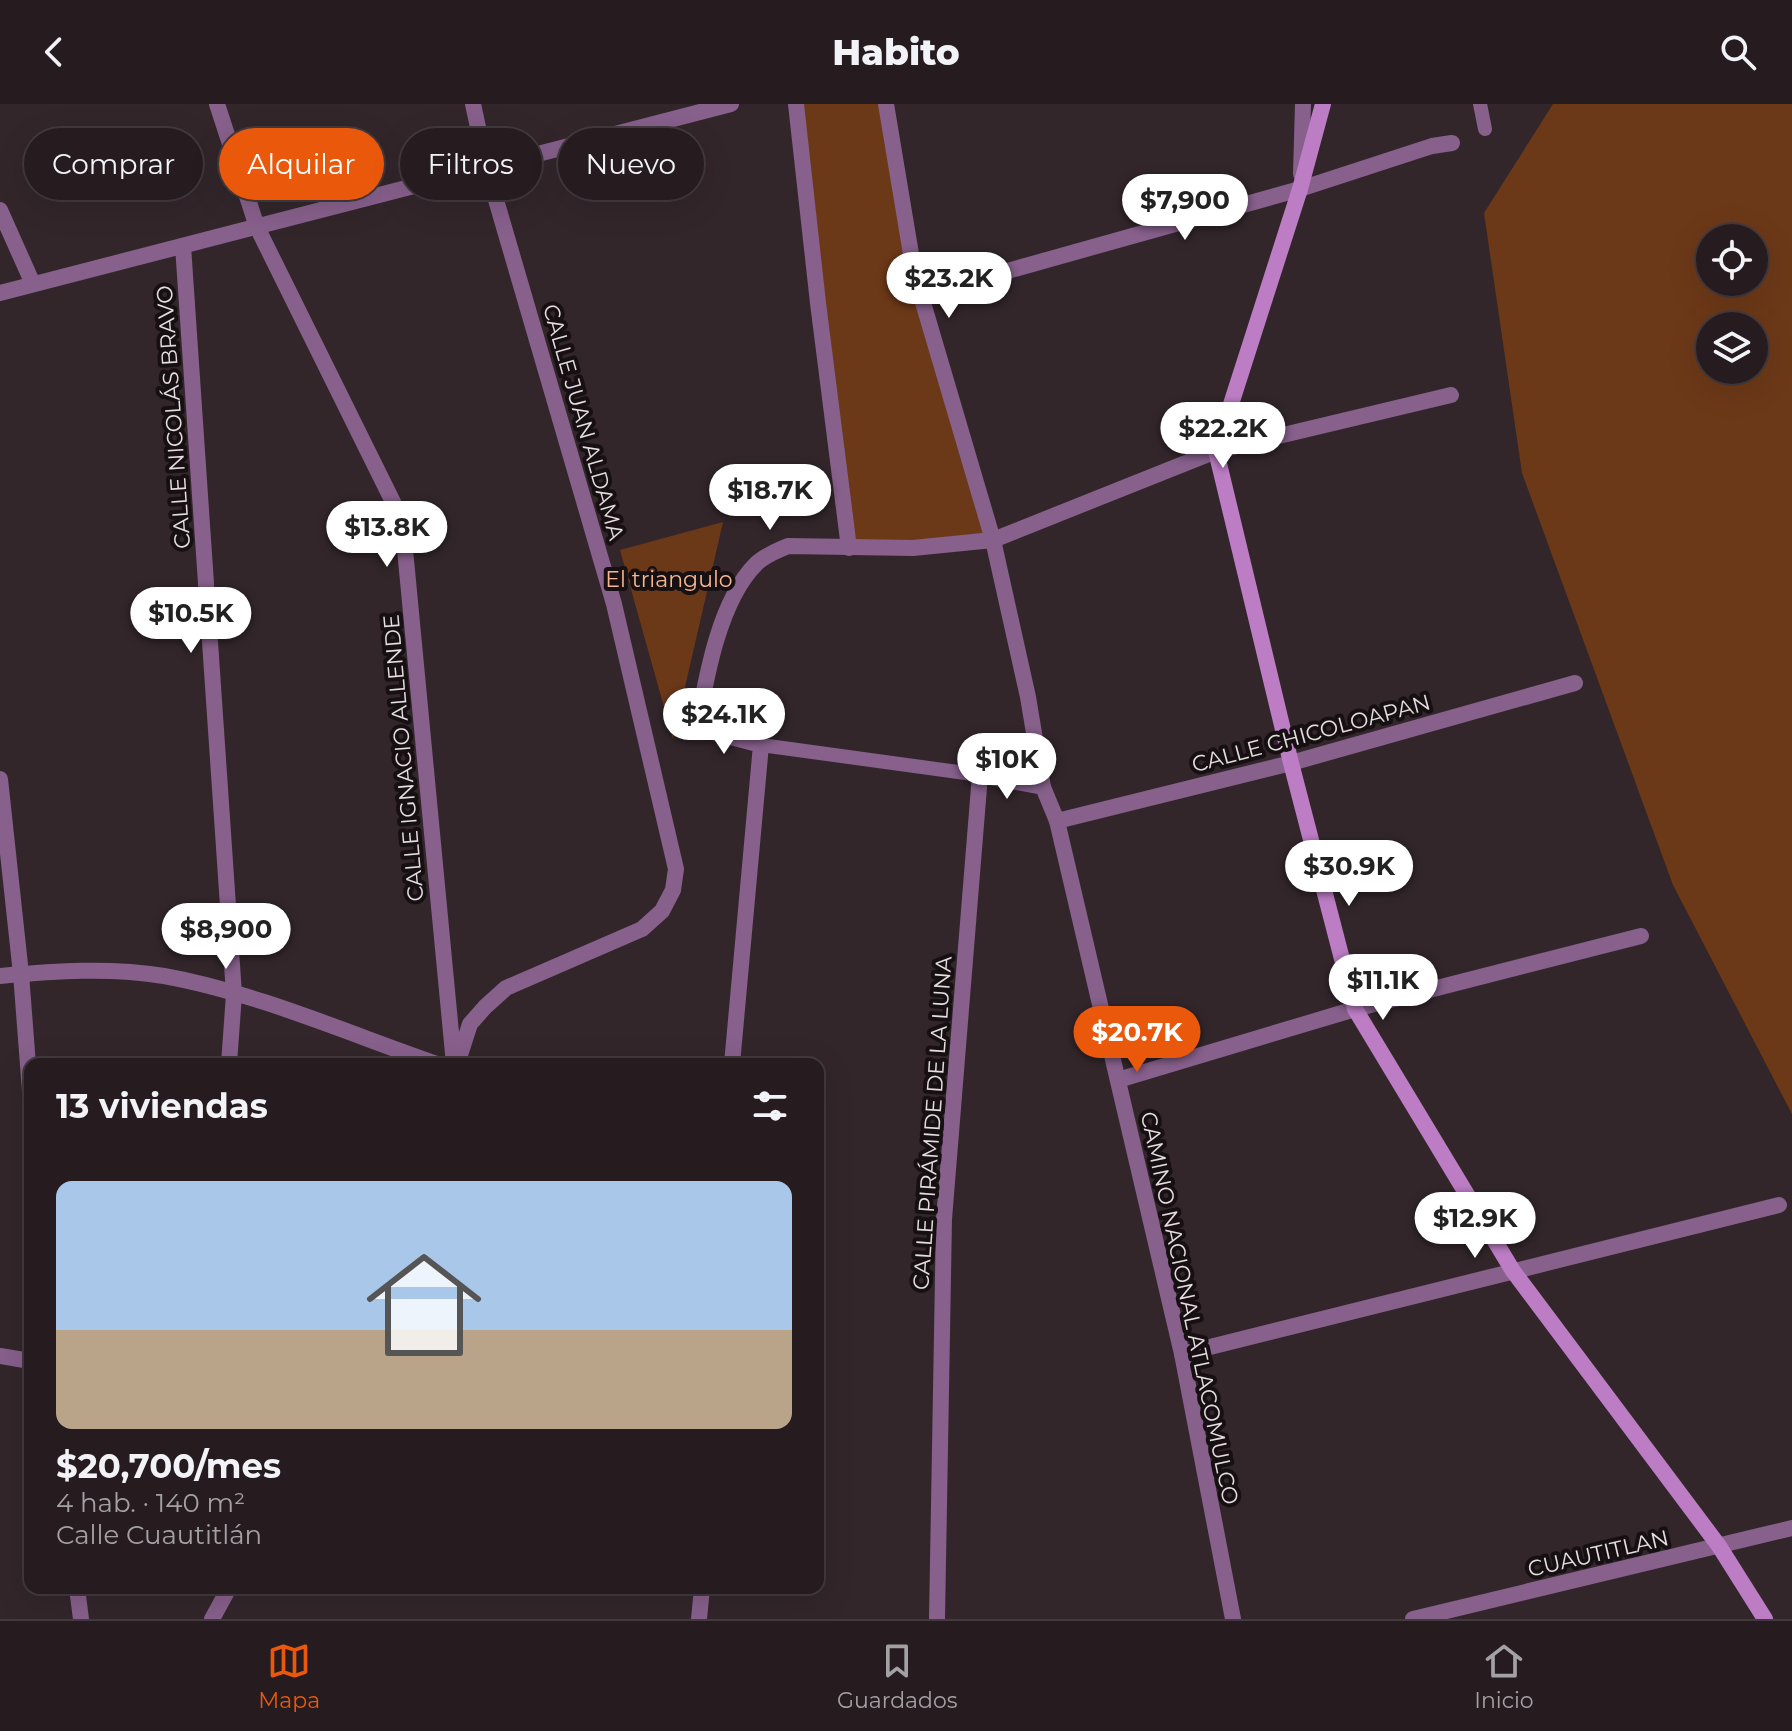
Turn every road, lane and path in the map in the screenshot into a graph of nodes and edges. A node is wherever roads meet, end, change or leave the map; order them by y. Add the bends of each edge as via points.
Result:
1 (217, 104) edge
2 (473, 104) edge
3 (731, 104) edge
4 (796, 104) edge
5 (886, 104) edge
6 (1303, 104) edge
7 (1323, 104) edge
8 (1480, 104) edge
9 (478, 128) edge
10 (1485, 129) dead end
11 (1452, 143) dead end
12 (542, 154) edge
13 (1300, 189) junction
14 (400, 191) edge
15 (496, 200) edge
16 (0, 210) edge
17 (257, 227) junction
18 (183, 246) junction
19 (914, 272) junction
20 (33, 284) junction
21 (0, 293) edge
22 (1451, 395) dead end
23 (1216, 451) junction
24 (993, 540) junction
25 (849, 548) junction
26 (1575, 683) dead end
27 (761, 745) junction
28 (1291, 763) junction
29 (980, 775) junction
30 (0, 779) edge
31 (1043, 787) junction
32 (1057, 821) junction
33 (1641, 936) dead end
34 (21, 974) junction
35 (0, 976) edge
36 (234, 994) junction
37 (1355, 1009) junction
38 (27, 1058) edge
39 (229, 1058) edge
40 (398, 1058) edge
41 (454, 1058) edge
42 (457, 1058) edge
43 (733, 1058) edge
44 (1118, 1080) junction
45 (1779, 1205) dead end
46 (1513, 1271) junction
47 (1182, 1354) junction
48 (0, 1356) edge
49 (24, 1360) edge
50 (1792, 1528) edge
51 (1719, 1546) junction
52 (78, 1594) edge
53 (226, 1594) edge
54 (701, 1594) edge
55 (81, 1619) edge
56 (212, 1619) edge
57 (699, 1619) edge
58 (937, 1619) edge
59 (1233, 1619) edge
60 (1413, 1619) edge
61 (1765, 1619) edge

1 - 17 street, CALLE IGNACIO ALLENDE
2 - 9 street, CALLE JUAN ALDAMA
3 - 12 street
4 - 25 street
5 - 19 street, CAMINO NACIONAL ATLACOMULCO
6 - 13 street
7 - 13 street
8 - 10 lane
11 - 13 street
13 - 19 street via 986,277
13 - 23 street
14 - 17 street
15 - 42 street, CALLE JUAN ALDAMA via 614,604 676,869 662,911 642,929 506,988 470,1024
16 - 20 street
17 - 18 street
17 - 41 street, CALLE IGNACIO ALLENDE via 394,504 404,539
18 - 20 street
18 - 36 street, CALLE NICOLÁS BRAVO
19 - 24 street, CAMINO NACIONAL ATLACOMULCO
20 - 21 street
22 - 23 street
23 - 24 street
23 - 28 street
24 - 25 street
24 - 31 street, CAMINO NACIONAL ATLACOMULCO
25 - 27 street via 788,546 770,553 735,593 709,662 697,728
26 - 28 street, CALLE CHICOLOAPAN
27 - 29 lane
27 - 43 street
28 - 32 street, CALLE CHICOLOAPAN
28 - 37 street
29 - 31 street
29 - 58 street, CALLE PIRÁMIDE DE LA LUNA via 944,1219
30 - 34 street
31 - 32 street, CAMINO NACIONAL ATLACOMULCO
32 - 44 street, CAMINO NACIONAL ATLACOMULCO
33 - 37 street
34 - 35 street
34 - 36 street via 95,970 164,976
34 - 38 street
36 - 39 street, CALLE NICOLÁS BRAVO
36 - 40 street
37 - 44 street
37 - 46 street
44 - 47 street, CAMINO NACIONAL ATLACOMULCO
45 - 46 street
46 - 47 street
46 - 51 street
47 - 59 street, CAMINO NACIONAL ATLACOMULCO
48 - 49 street
50 - 51 street, CUAUTITLAN
51 - 60 street, CUAUTITLAN
51 - 61 street
52 - 55 street
53 - 56 street
54 - 57 street

